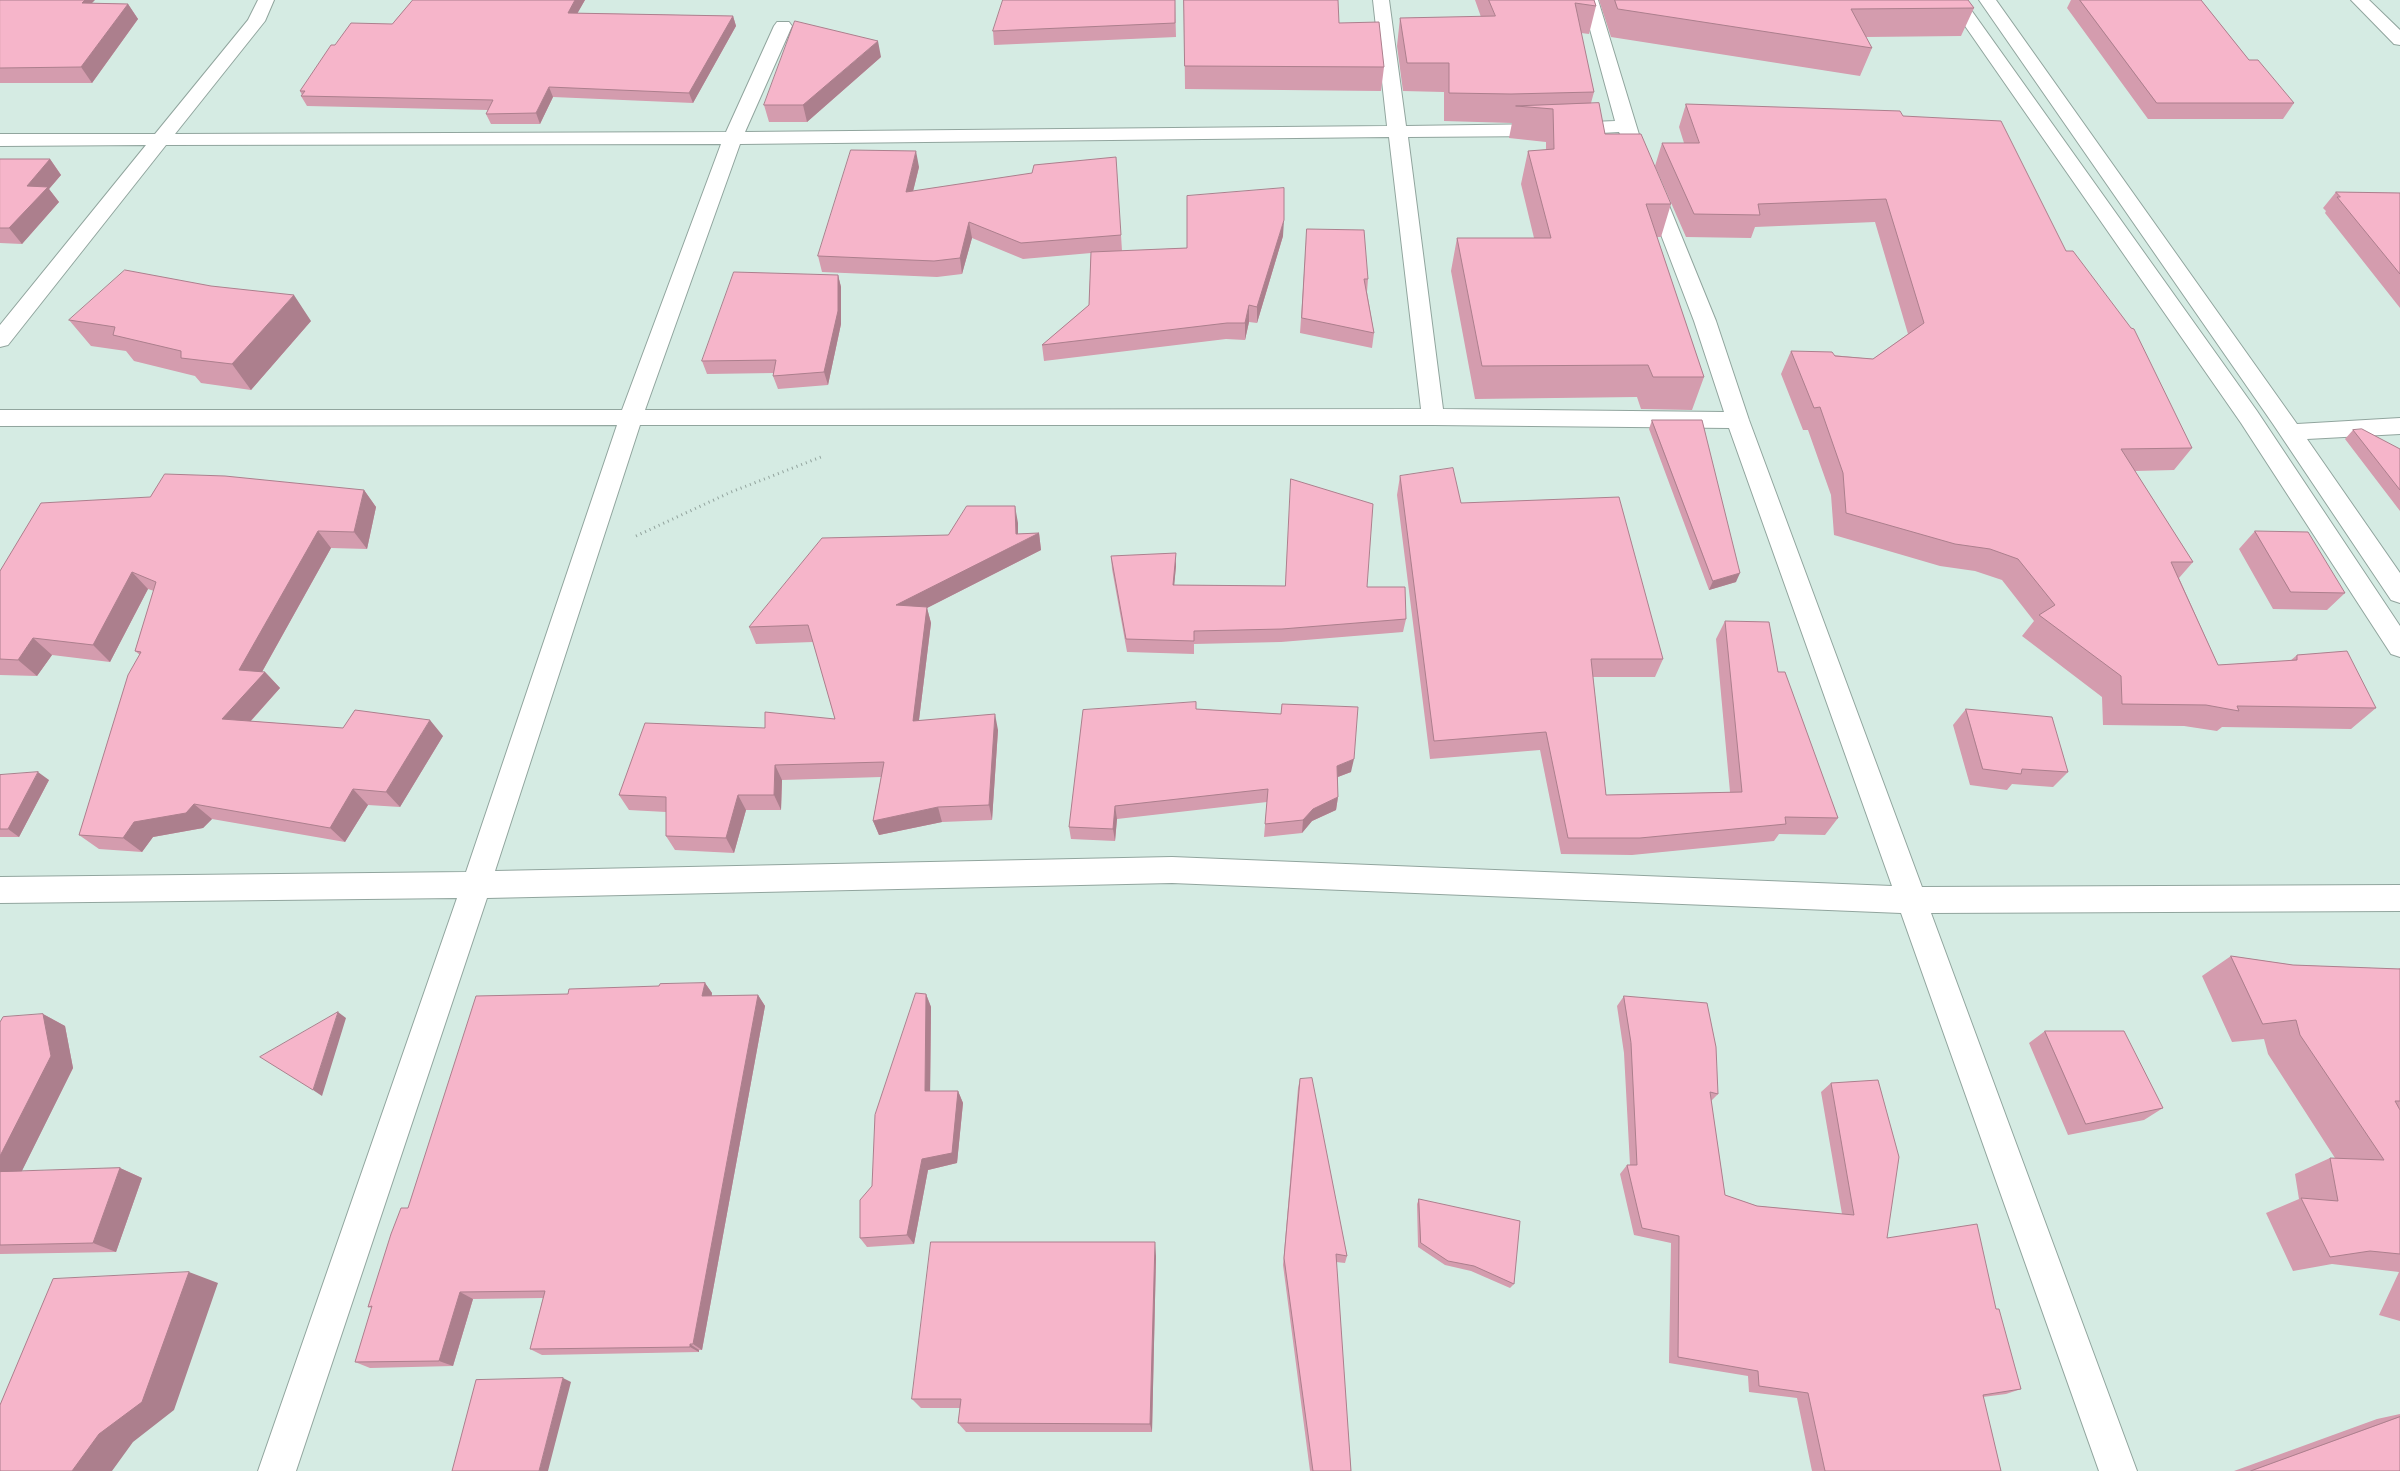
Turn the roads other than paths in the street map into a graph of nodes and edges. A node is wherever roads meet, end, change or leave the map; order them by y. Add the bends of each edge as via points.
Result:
1 (266, 0) edge
2 (1381, 0) edge
3 (1590, 0) edge
4 (1955, 0) edge
5 (1987, 0) edge
6 (2359, 0) edge
7 (783, 26) dead end
8 (2400, 40) edge
9 (1626, 126) junction
10 (1398, 131) junction
11 (732, 138) junction
12 (0, 140) edge
13 (162, 140) junction
14 (0, 340) edge
15 (1433, 416) junction
16 (631, 417) junction
17 (0, 418) edge
18 (1738, 420) junction
19 (2400, 426) edge
20 (2290, 432) junction
21 (2400, 593) edge
22 (2400, 647) edge
23 (476, 886) junction
24 (0, 890) edge
25 (2400, 898) edge
26 (1912, 900) junction
27 (277, 1471) edge
28 (2118, 1471) edge

1 - 13 street via 256,21
2 - 10 street
3 - 9 street
4 - 22 street via 2249,417
5 - 20 street
6 - 8 street
7 - 11 street
9 - 10 street
9 - 18 street via 1664,211
10 - 11 street
10 - 15 street
11 - 13 street
11 - 16 street
12 - 13 street
13 - 14 street
15 - 16 street
15 - 18 street
16 - 17 street
16 - 23 street
18 - 26 street
19 - 20 street
20 - 21 street
23 - 24 street
23 - 26 street via 1172,870
23 - 27 street
25 - 26 street
26 - 28 street

